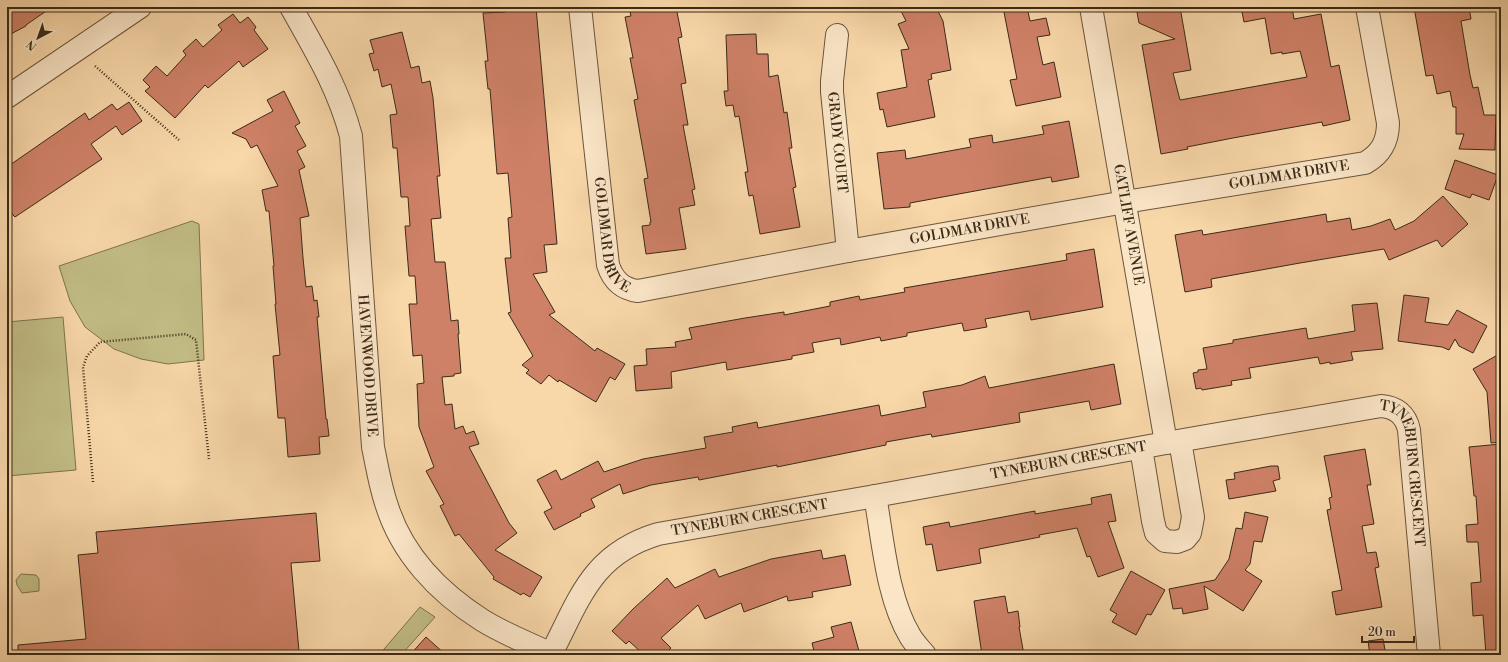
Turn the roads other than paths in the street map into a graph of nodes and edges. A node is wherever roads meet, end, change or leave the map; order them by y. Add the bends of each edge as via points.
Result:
1 (291, 7) edge
2 (580, 7) edge
3 (1091, 7) edge
4 (1367, 7) edge
5 (131, 9) edge
6 (837, 35) dead end
7 (7, 97) edge
8 (1125, 202) junction
9 (848, 251) junction
10 (1173, 442) junction
11 (1141, 448) junction
12 (875, 496) junction
13 (552, 654) edge
14 (925, 655) edge
15 (1429, 655) edge

1 - 13 street, HAVENWOOD DRIVE via 334,85 351,136 373,447 381,488 391,519 415,560 436,585 482,620
2 - 9 street, GOLDMAR DRIVE via 607,255 612,275 619,283 633,291 648,290
3 - 8 street, GATLIFF AVENUE
4 - 8 street, GOLDMAR DRIVE via 1388,123 1386,141 1378,154 1357,165
5 - 7 street
6 - 9 street, GRADY COURT via 832,92
8 - 9 street, GOLDMAR DRIVE
8 - 10 street, GATLIFF AVENUE
10 - 11 street, TYNEBURN CRESCENT
10 - 11 street, GATLIFF AVENUE via 1192,517 1190,533 1185,539 1177,542 1165,541 1156,533
10 - 15 street, TYNEBURN CRESCENT via 1381,406 1390,407 1402,414 1409,430
11 - 12 street, TYNEBURN CRESCENT
12 - 13 street, TYNEBURN CRESCENT via 658,534 632,543 609,558 591,579
12 - 14 street via 894,598 904,626

